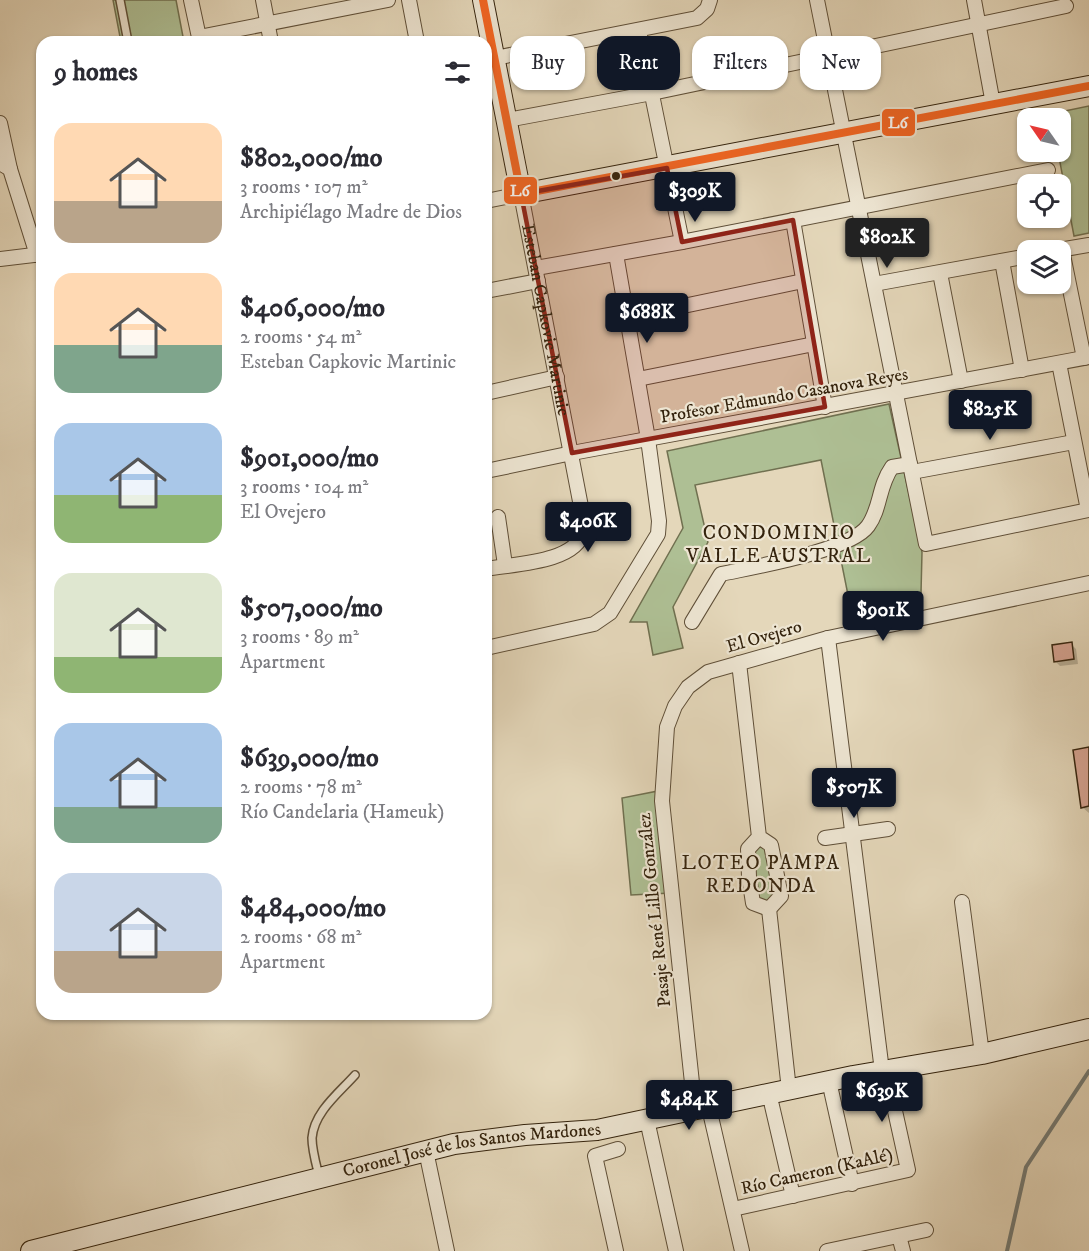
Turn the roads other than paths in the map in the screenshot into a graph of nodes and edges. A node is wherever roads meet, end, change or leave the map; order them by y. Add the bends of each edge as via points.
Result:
1 (120, 0) edge
2 (191, 0) edge
3 (263, 0) edge
4 (388, 0) edge
5 (409, 0) edge
6 (483, 0) edge
7 (710, 0) edge
8 (817, 0) edge
9 (974, 0) edge
10 (337, 5) edge
11 (1066, 6) dead end
12 (267, 24) junction
13 (979, 24) junction
14 (639, 31) junction
15 (127, 36) edge
16 (198, 36) edge
17 (216, 36) edge
18 (270, 36) edge
19 (416, 36) edge
20 (490, 36) edge
21 (824, 36) edge
22 (492, 44) edge
23 (881, 44) edge
24 (495, 58) junction
25 (800, 61) edge
26 (1089, 86) edge
27 (835, 90) edge
28 (652, 93) junction
29 (993, 104) junction
30 (507, 120) junction
31 (0, 123) edge
32 (844, 132) junction
33 (4, 165) edge
34 (667, 168) junction
35 (1048, 170) dead end
36 (521, 194) junction
37 (492, 200) edge
38 (859, 207) junction
39 (793, 220) junction
40 (682, 242) junction
41 (1089, 245) edge
42 (36, 247) edge
43 (1071, 248) edge
44 (616, 254) junction
45 (36, 255) edge
46 (1017, 258) edge
47 (0, 259) edge
48 (1002, 261) junction
49 (940, 273) junction
50 (537, 274) junction
51 (803, 281) junction
52 (874, 284) junction
53 (492, 289) edge
54 (1071, 293) edge
55 (626, 318) junction
56 (814, 344) junction
57 (1086, 358) edge
58 (1059, 363) junction
59 (1022, 370) junction
60 (557, 377) junction
61 (638, 379) junction
62 (961, 381) junction
63 (492, 392) edge
64 (896, 393) junction
65 (825, 407) junction
66 (648, 439) junction
67 (1074, 441) junction
68 (572, 453) junction
69 (911, 468) junction
70 (492, 470) edge
71 (1088, 510) edge
72 (498, 517) dead end
73 (505, 565) junction
74 (492, 568) edge
75 (1089, 583) edge
76 (692, 622) dead end
77 (828, 638) junction
78 (492, 647) edge
79 (740, 663) junction
80 (675, 706) joint
81 (888, 829) dead end
82 (853, 835) junction
83 (759, 837) junction
84 (825, 838) dead end
85 (962, 902) dead end
86 (769, 909) junction
87 (1089, 1029) edge
88 (982, 1054) junction
89 (884, 1070) junction
90 (355, 1075) dead end
91 (829, 1082) junction
92 (789, 1090) junction
93 (769, 1093) junction
94 (702, 1109) junction
95 (647, 1120) junction
96 (618, 1149) dead end
97 (426, 1151) junction
98 (319, 1178) junction
99 (852, 1184) junction
100 (793, 1196) junction
101 (733, 1209) junction
102 (926, 1230) dead end
103 (899, 1236) junction
104 (32, 1251) edge
105 (447, 1251) edge
106 (616, 1251) edge
107 (676, 1251) edge
108 (742, 1251) edge
109 (827, 1251) edge
110 (903, 1251) edge

1 - 15 lane
2 - 16 street
3 - 12 street
4 - 10 street
5 - 19 street
6 - 20 street, Esteban Capkovic Martinic
7 - 14 street via 697,18
8 - 21 street
9 - 13 street
10 - 12 street
11 - 13 street
12 - 17 street
12 - 18 street
13 - 23 street
13 - 29 street
14 - 24 street
14 - 28 street
22 - 24 street, Esteban Capkovic Martinic
24 - 30 street, Esteban Capkovic Martinic
25 - 28 street
26 - 29 street
27 - 32 street
28 - 30 street
28 - 34 street
29 - 32 street
30 - 36 street, Esteban Capkovic Martinic
31 - 33 street
32 - 34 street
32 - 38 street
33 - 42 street
34 - 36 street
34 - 40 street
35 - 38 street
36 - 37 street
36 - 50 street, Esteban Capkovic Martinic
38 - 39 street
38 - 52 street
39 - 40 street
39 - 51 street
40 - 44 street
41 - 43 street
44 - 50 street
44 - 55 street
45 - 47 street
46 - 48 street
48 - 49 street
48 - 59 street
49 - 52 street
49 - 62 street
50 - 53 street
50 - 60 street, Esteban Capkovic Martinic
51 - 55 street
51 - 56 street
52 - 64 street
54 - 57 street
55 - 61 street
56 - 61 street
56 - 65 street
57 - 58 street, Profesor Edmundo Casanova Reyes
58 - 59 street, Profesor Edmundo Casanova Reyes
58 - 67 street
59 - 62 street, Profesor Edmundo Casanova Reyes
60 - 63 street
60 - 68 street, Esteban Capkovic Martinic
61 - 66 street
62 - 64 street, Profesor Edmundo Casanova Reyes
64 - 65 street, Profesor Edmundo Casanova Reyes
64 - 69 street
65 - 66 street, Profesor Edmundo Casanova Reyes
66 - 68 street, Profesor Edmundo Casanova Reyes
66 - 78 street via 658,534 610,613 594,624
67 - 69 street
67 - 71 street
68 - 70 street, Profesor Edmundo Casanova Reyes
68 - 73 street, Esteban Capkovic Martinic via 583,534 573,548 559,557
69 - 71 street via 926,544
69 - 76 street via 892,467 884,478 874,516 856,538 830,549 721,574
72 - 73 street
73 - 74 street, Esteban Capkovic Martinic
75 - 77 street, El Ovejero
77 - 79 street, El Ovejero
77 - 82 street
79 - 80 street, El Ovejero via 708,672 688,687
79 - 83 street
80 - 94 street, Pasaje René Lillo González via 667,727 662,801
81 - 82 street
82 - 84 street
82 - 89 street
83 - 86 street via 771,845 781,896
83 - 86 street via 748,849 749,877 753,903
85 - 88 street
86 - 92 street
87 - 88 street, Coronel José de los Santos Mardones
88 - 89 street, Coronel José de los Santos Mardones
89 - 91 street, Coronel José de los Santos Mardones
89 - 99 street, Río Cameron (KaAlé) via 908,1170
90 - 98 lane via 321,1113 314,1127 312,1144
91 - 92 street, Coronel José de los Santos Mardones
91 - 99 street
92 - 93 street, Coronel José de los Santos Mardones
93 - 94 street, Coronel José de los Santos Mardones
93 - 100 street
94 - 95 street, Coronel José de los Santos Mardones
94 - 101 street, Pasaje René Lillo González
95 - 97 street, Coronel José de los Santos Mardones via 597,1130 454,1144
95 - 107 street
96 - 106 street via 596,1156
97 - 98 street, Coronel José de los Santos Mardones
97 - 105 street
98 - 104 street, Coronel José de los Santos Mardones
99 - 100 street, Río Cameron (KaAlé)
100 - 101 street, Río Cameron (KaAlé)
101 - 108 street, Pasaje René Lillo González
102 - 103 street
103 - 109 street
103 - 110 street

